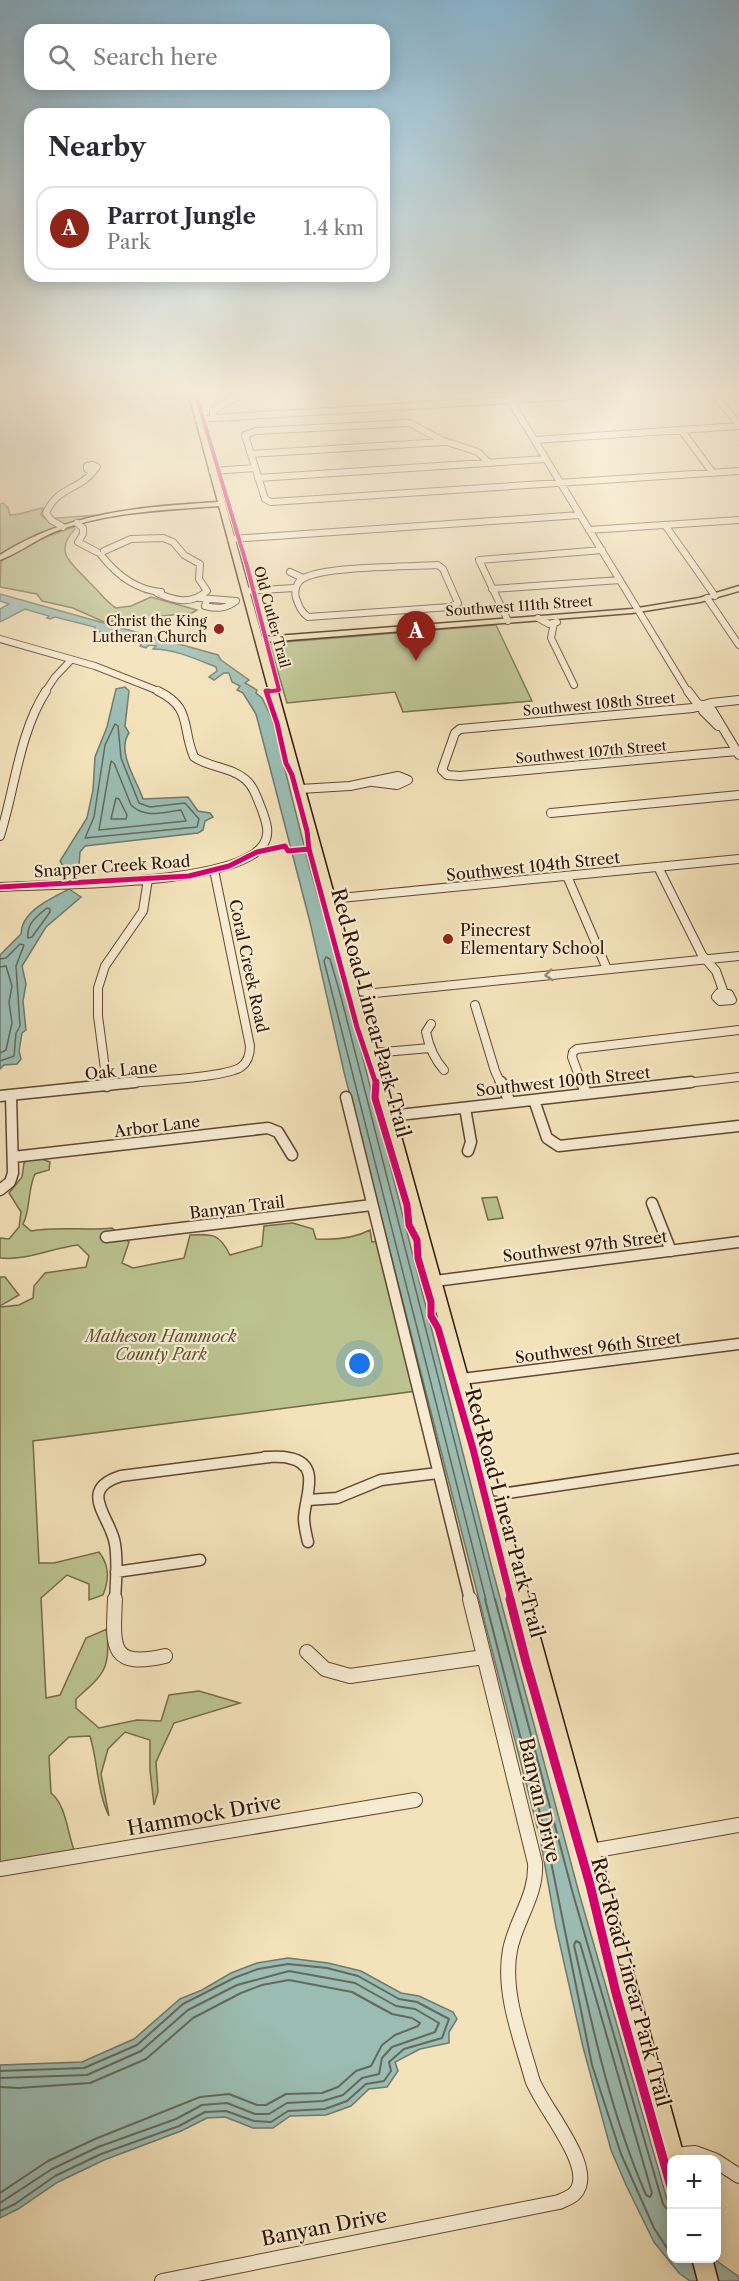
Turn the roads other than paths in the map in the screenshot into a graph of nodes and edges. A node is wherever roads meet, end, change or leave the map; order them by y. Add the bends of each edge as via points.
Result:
1 (54, 501) edge
2 (572, 501) edge
3 (221, 504) joint
4 (580, 515) junction
5 (739, 520) edge
6 (77, 523) junction
7 (666, 525) junction
8 (63, 527) junction
9 (589, 530) junction
10 (231, 539) junction
11 (602, 550) junction
12 (101, 553) junction
13 (0, 558) edge
14 (290, 573) dead end
15 (303, 578) junction
16 (620, 579) junction
17 (294, 588) junction
18 (739, 588) edge
19 (492, 589) junction
20 (248, 596) junction
21 (711, 597) junction
22 (199, 598) junction
23 (207, 600) junction
24 (236, 601) junction
25 (639, 610) junction
26 (508, 621) junction
27 (554, 623) junction
28 (0, 639) edge
29 (258, 640) junction
30 (739, 645) edge
31 (71, 660) junction
32 (574, 685) dead end
33 (739, 700) edge
34 (702, 705) junction
35 (738, 753) edge
36 (447, 775) joint
37 (373, 782) dead end
38 (304, 789) junction
39 (739, 795) edge
40 (550, 813) dead end
41 (0, 836) edge
42 (739, 859) edge
43 (658, 867) junction
44 (214, 870) junction
45 (567, 876) junction
46 (148, 879) junction
47 (0, 887) edge
48 (330, 900) junction
49 (739, 956) edge
50 (706, 959) junction
51 (607, 969) junction
52 (723, 993) dead end
53 (356, 995) junction
54 (475, 1005) dead end
55 (431, 1024) dead end
56 (739, 1030) edge
57 (430, 1048) junction
58 (372, 1053) junction
59 (244, 1066) joint
60 (444, 1070) dead end
61 (739, 1077) edge
62 (107, 1086) junction
63 (586, 1094) junction
64 (0, 1096) edge
65 (11, 1096) junction
66 (346, 1097) dead end
67 (534, 1100) junction
68 (507, 1103) junction
69 (462, 1108) junction
70 (390, 1116) junction
71 (739, 1126) edge
72 (468, 1151) dead end
73 (292, 1155) dead end
74 (13, 1157) junction
75 (3, 1189) edge
76 (652, 1203) dead end
77 (372, 1205) junction
78 (106, 1237) dead end
79 (739, 1242) edge
80 (671, 1251) junction
81 (435, 1281) junction
82 (739, 1344) edge
83 (462, 1379) junction
84 (739, 1459) edge
85 (438, 1473) junction
86 (494, 1495) junction
87 (308, 1500) junction
88 (308, 1542) dead end
89 (200, 1560) dead end
90 (116, 1572) junction
91 (307, 1652) dead end
92 (165, 1656) dead end
93 (484, 1657) junction
94 (415, 1800) dead end
95 (739, 1825) edge
96 (591, 1851) junction
97 (0, 1869) edge
98 (673, 2155) edge
99 (684, 2155) edge
100 (701, 2155) edge
101 (721, 2164) edge
102 (739, 2176) edge
103 (703, 2263) edge
104 (162, 2281) edge
105 (708, 2281) edge

1 - 8 street via 48,508 48,517
2 - 4 street
3 - 6 main road via 131,511
3 - 10 main road
4 - 9 street
4 - 10 street
5 - 7 street
6 - 8 main road
6 - 12 street via 83,527 78,542
7 - 9 street
7 - 21 street
8 - 13 main road
9 - 11 street
10 - 20 main road
11 - 16 street
11 - 19 street via 479,560
12 - 22 street via 112,569 145,590 182,602
12 - 22 street via 129,540 165,540 200,564 199,579 207,591
14 - 15 street
15 - 17 street
15 - 17 street via 330,572 438,565 458,604 308,617 302,613
16 - 19 street
16 - 25 street
17 - 20 street
18 - 21 main road, Southwest 111th Street
19 - 26 street
20 - 24 street
20 - 29 main road
21 - 25 main road, Southwest 111th Street
21 - 30 street
22 - 23 street
23 - 24 street
23 - 24 street via 205,606 214,608 225,608
25 - 27 main road, Southwest 111th Street
25 - 34 street via 692,698
26 - 27 main road, Southwest 111th Street via 538,618
26 - 29 main road, Southwest 111th Street
27 - 32 street via 551,638
28 - 31 street, Snapper Creek Road
29 - 38 main road
31 - 41 street via 53,677 32,719
31 - 44 street, Snapper Creek Road via 165,692 181,708 195,758 229,770 249,783 265,819 266,841 248,858
33 - 34 street, Southwest 108th Street
34 - 35 street
34 - 36 street, Southwest 108th Street via 460,729 454,733 442,769
35 - 36 street, Southwest 107th Street
37 - 38 street
38 - 48 main road
39 - 40 street
42 - 43 street, Southwest 104th Street
43 - 45 street, Southwest 104th Street
43 - 50 street
44 - 46 street, Snapper Creek Road
44 - 59 street, Coral Creek Road via 250,1046
45 - 48 street, Southwest 104th Street
45 - 51 street
46 - 47 street, Snapper Creek Road
46 - 62 street via 144,910 111,954 100,982 98,1004
48 - 53 main road
49 - 50 street
50 - 51 street
50 - 52 street via 716,971
51 -> 53 street
53 - 58 main road
54 - 68 street
55 - 57 street via 426,1032
56 - 63 street via 574,1051 572,1059
57 - 58 street
57 - 60 street
58 - 70 main road
59 - 62 street, Oak Lane via 218,1074
61 - 63 street, Southwest 100th Street
62 - 65 street, Oak Lane
63 - 67 street, Southwest 100th Street
64 - 65 street, Oak Lane
65 - 74 street
66 - 77 street, Banyan Drive
67 - 68 street, Southwest 100th Street
67 - 71 street via 547,1138 553,1144 566,1146
68 - 69 street, Southwest 100th Street
69 - 70 street, Southwest 100th Street
69 - 72 street via 471,1142
70 - 81 main road
73 - 74 street, Arbor Lane via 278,1132 265,1128
74 - 75 street via 12,1176
76 - 80 street
77 - 78 street, Banyan Trail
77 - 85 street, Banyan Drive
79 - 80 street, Southwest 97th Street
80 - 81 street, Southwest 97th Street
81 - 83 main road
82 - 83 street, Southwest 96th Street
83 - 86 main road
84 - 86 street
85 - 87 street via 381,1480 337,1498
85 - 93 street, Banyan Drive
86 - 96 main road
87 - 88 street via 304,1520
87 - 90 street via 311,1479 295,1459 270,1457 110,1480 101,1488 98,1504 114,1540
89 - 90 street
90 - 92 street via 115,1623 122,1657 133,1661
91 - 93 street via 319,1666 350,1676
93 - 104 street, Banyan Drive via 536,1868 532,1895 510,1947 510,1988 537,2093 577,2158 577,2189 570,2198 559,2202
94 - 97 street, Hammock Drive
95 - 96 street
96 - 98 main road
99 - 100 street
101 - 102 street
103 - 105 main road

